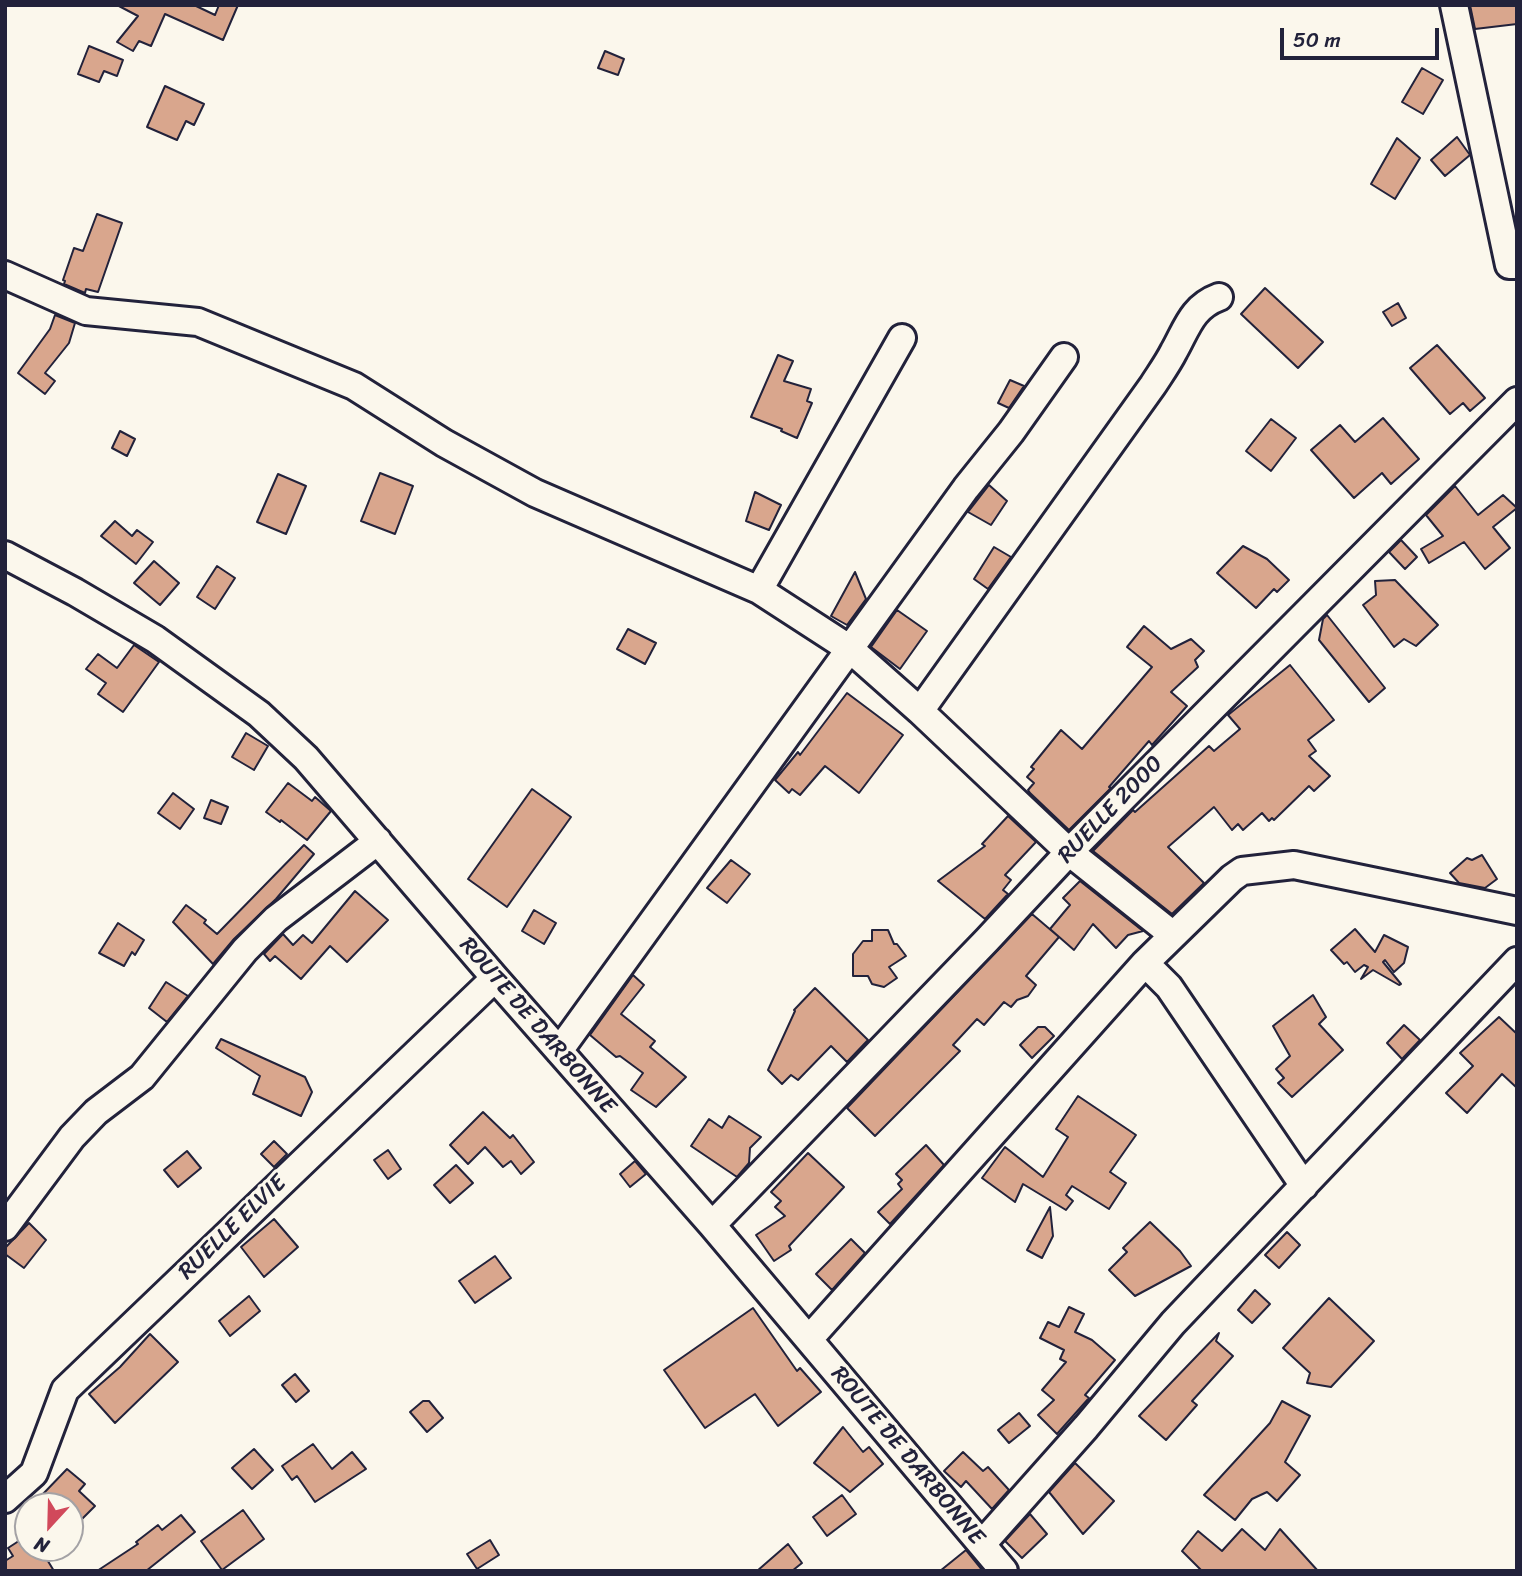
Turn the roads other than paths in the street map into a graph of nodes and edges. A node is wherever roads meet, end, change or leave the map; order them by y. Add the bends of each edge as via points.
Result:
1 (1454, 5) edge
2 (1517, 265) edge
3 (5, 275) edge
4 (1219, 297) dead end
5 (902, 338) dead end
6 (1064, 357) dead end
7 (1517, 401) edge
8 (5, 555) edge
9 (759, 590) junction
10 (850, 649) junction
11 (920, 711) junction
12 (378, 841) junction
13 (1069, 852) junction
14 (1517, 911) edge
15 (1173, 935) junction
16 (1517, 961) edge
17 (1145, 963) junction
18 (495, 978) junction
19 (559, 1051) junction
20 (1304, 1186) junction
21 (712, 1225) junction
22 (5, 1227) edge
23 (809, 1339) junction
24 (5, 1499) edge
25 (982, 1544) junction
26 (1004, 1571) edge

1 - 2 street via 1509,265
3 - 9 street via 86,311 198,322 354,386 535,493
4 - 11 street via 1195,312 1153,385
5 - 9 street
6 - 10 street
7 - 13 street, RUELLE 2000
8 - 12 street, ROUTE DE DARBONNE via 155,639 259,713 306,758
9 - 10 street
10 - 11 street
10 - 19 street
11 - 13 street
12 - 18 street, ROUTE DE DARBONNE
12 - 22 street via 253,942 142,1077 77,1131
13 - 15 street
13 - 21 street, RUELLE 2000
14 - 15 street via 1294,866 1242,871
15 - 17 street
16 - 20 street
17 - 20 street via 1168,987
17 - 23 street
18 - 19 street, ROUTE DE DARBONNE
18 - 24 street, RUELLE ELVIE via 65,1390 34,1473
19 - 21 street, ROUTE DE DARBONNE
20 - 25 street via 1173,1323
21 - 23 street, ROUTE DE DARBONNE
23 - 25 street, ROUTE DE DARBONNE
25 - 26 street, ROUTE DE DARBONNE

